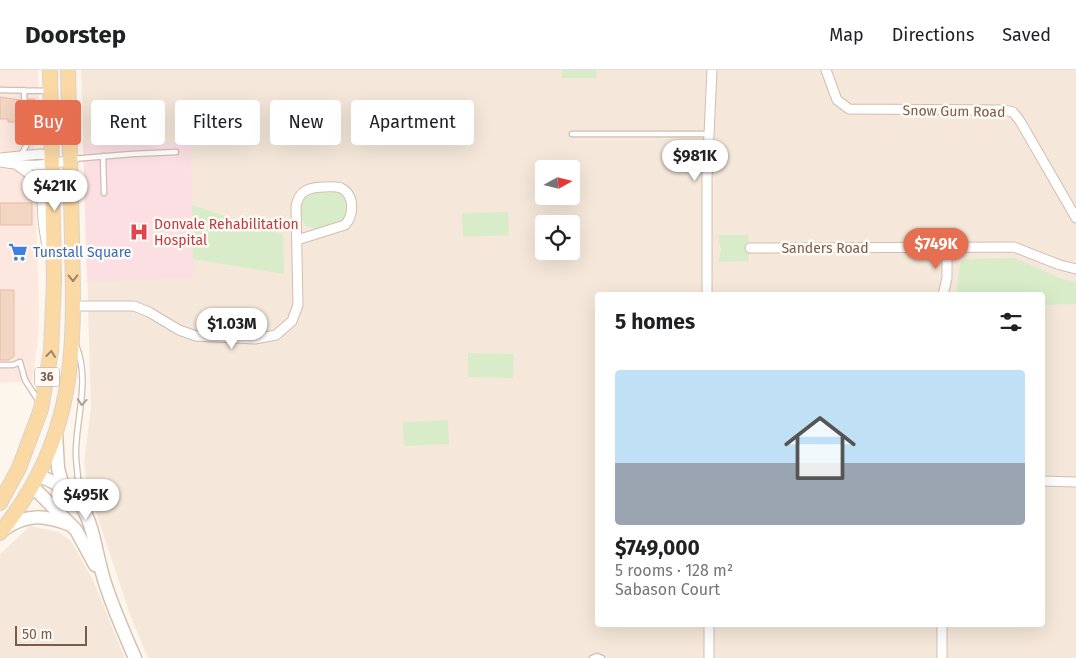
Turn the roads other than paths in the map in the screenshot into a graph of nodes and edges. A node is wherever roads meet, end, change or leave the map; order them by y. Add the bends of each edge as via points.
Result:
1 (50, 70) edge
2 (68, 70) edge
3 (712, 70) edge
4 (826, 70) edge
5 (0, 90) edge
6 (24, 90) junction
7 (51, 91) junction
8 (24, 100) edge
9 (51, 100) edge
10 (572, 134) dead end
11 (708, 134) junction
12 (26, 145) edge
13 (52, 145) edge
14 (176, 152) dead end
15 (21, 155) junction
16 (103, 156) junction
17 (0, 158) edge
18 (52, 160) junction
19 (71, 160) junction
20 (0, 162) edge
21 (18, 166) junction
22 (104, 193) dead end
23 (1076, 218) edge
24 (297, 240) junction
25 (947, 247) junction
26 (750, 248) dead end
27 (1076, 269) edge
28 (54, 281) junction
29 (707, 292) edge
30 (944, 292) edge
31 (73, 306) junction
32 (73, 337) junction
33 (0, 365) edge
34 (65, 400) junction
35 (41, 409) junction
36 (56, 433) junction
37 (19, 468) junction
38 (36, 481) junction
39 (1045, 481) edge
40 (1076, 482) edge
41 (63, 487) junction
42 (76, 498) junction
43 (0, 503) edge
44 (56, 508) junction
45 (73, 526) junction
46 (1, 532) edge
47 (105, 582) junction
48 (709, 627) edge
49 (942, 627) edge
50 (135, 658) edge
51 (592, 658) edge
52 (602, 658) edge
53 (709, 658) edge
54 (942, 658) edge

1 - 7 main road, 36
2 - 19 main road, 36
3 - 11 street
4 - 23 street, Snow Gum Road via 837,100 849,110 1013,112
5 - 6 lane
6 - 7 lane
6 - 8 lane
7 - 9 main road, 36
10 - 11 lane
11 - 29 street
12 - 15 lane
13 - 18 main road, 36
14 - 16 lane
15 - 17 street
15 - 18 street
16 - 19 lane
16 - 22 lane
18 - 19 street
18 - 21 street via 43,166
18 - 28 main road, 36
19 -> 31 main road, 36
20 - 21 street
21 - 28 street via 35,178 42,190 43,221
24 - 24 street via 296,206 300,194 316,187 337,187 346,191 352,212 345,225
24 - 31 street via 298,305 292,322 268,338 196,336 134,306
25 - 26 street, Sanders Road
25 - 27 street, Sanders Road via 1018,247
25 - 30 street
35 -> 28 main road, 36 via 51,351
31 - 32 main road, 36
32 - 34 main road, 36
32 -> 42 lane via 81,358 82,389 76,447
33 - 35 lane via 20,362 25,380
34 - 35 main road via 52,414
34 - 36 main road, 36
35 - 37 main road, 36
36 - 38 main road, 36
36 - 41 main road via 58,468
37 - 38 main road
37 - 43 main road, 36
38 - 41 main road
38 - 44 main road
38 - 46 main road, 36
39 - 40 street
41 - 42 main road
42 - 44 main road via 70,505
42 - 47 main road via 88,518
44 - 45 main road
45 - 46 main road via 48,518 29,517 18,520
45 - 47 main road
47 - 50 main road
48 - 53 street
49 - 54 street
51 - 52 lane

